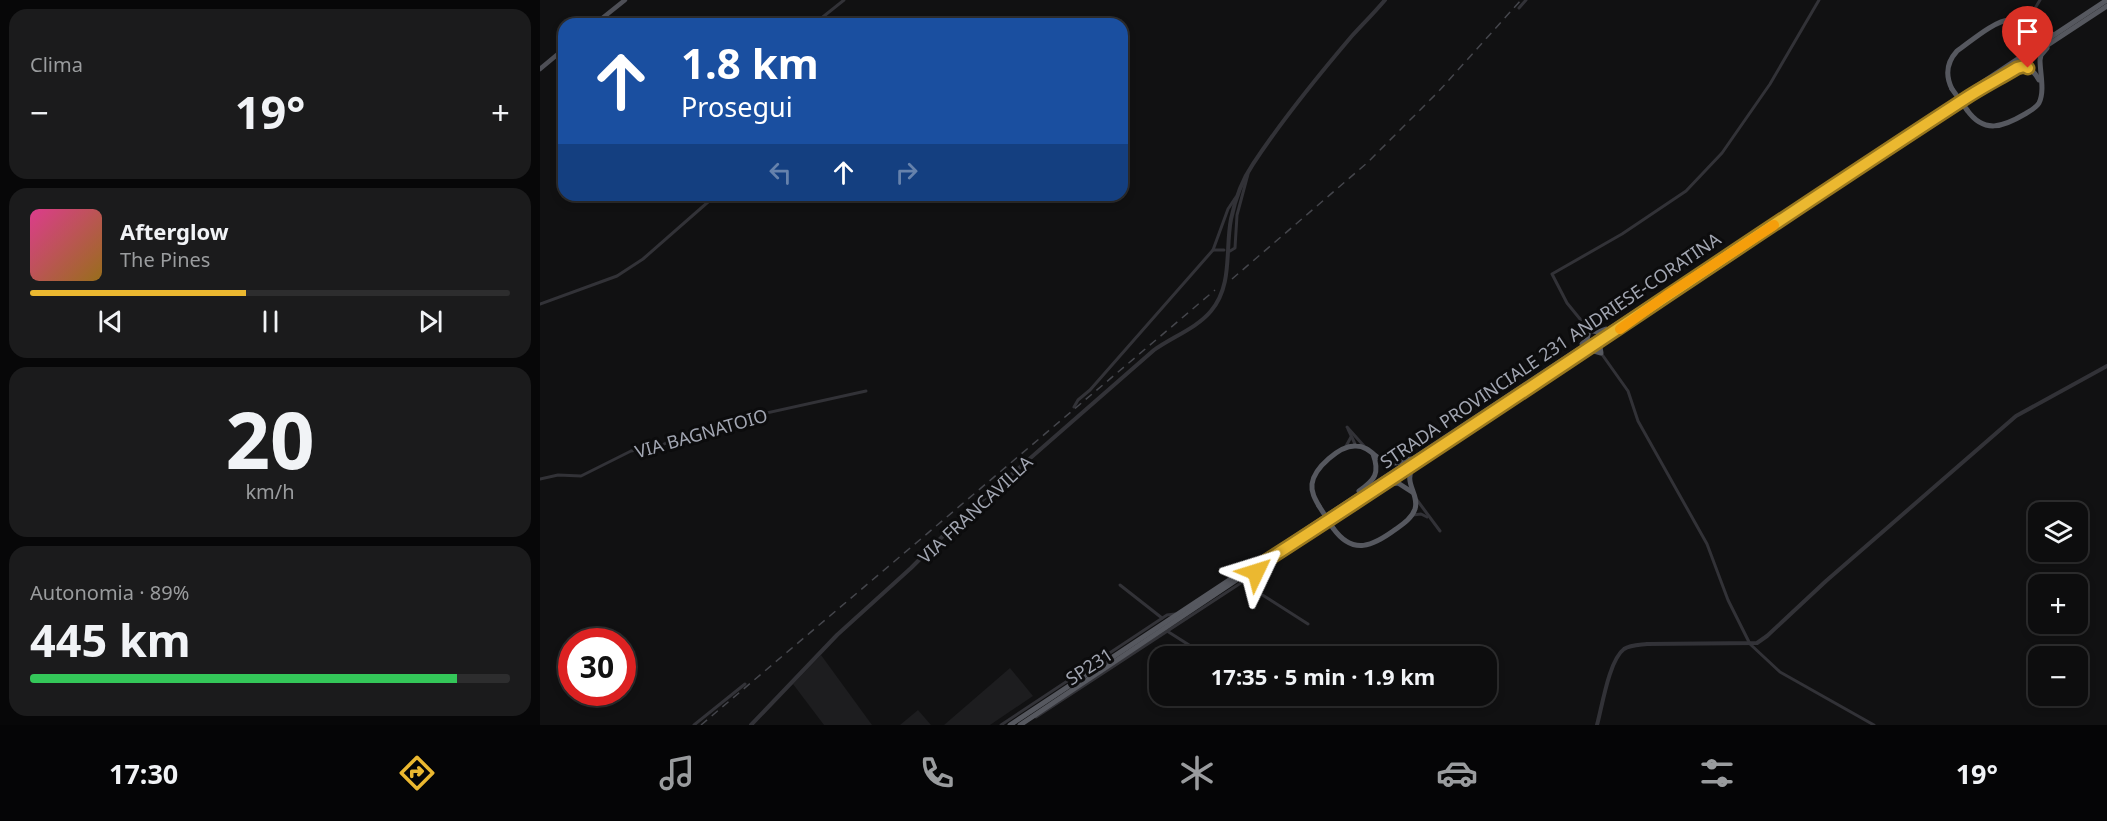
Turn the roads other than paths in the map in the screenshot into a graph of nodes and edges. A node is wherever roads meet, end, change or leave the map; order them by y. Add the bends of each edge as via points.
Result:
1 (625, 0) edge
2 (844, 0) edge
3 (1385, 0) edge
4 (1526, 0) edge
5 (1819, 0) edge
6 (2040, 0) edge
7 (2107, 0) edge
8 (2107, 6) edge
9 (1519, 8) dead end
10 (602, 18) edge
11 (822, 18) edge
12 (2083, 19) junction
13 (2022, 24) junction
14 (558, 54) edge
15 (540, 69) edge
16 (1986, 82) junction
17 (2040, 82) junction
18 (1248, 173) junction
19 (709, 201) edge
20 (1230, 209) junction
21 (1213, 250) junction
22 (1224, 250) dead end
23 (1230, 251) dead end
24 (540, 304) edge
25 (1630, 319) junction
26 (1589, 330) junction
27 (1601, 353) junction
28 (2107, 366) edge
29 (1555, 372) junction
30 (1541, 375) junction
31 (866, 391) dead end
32 (1074, 407) dead end
33 (1352, 435) junction
34 (1356, 446) junction
35 (1365, 447) junction
36 (1344, 450) junction
37 (1372, 453) junction
38 (1429, 455) junction
39 (1412, 460) junction
40 (540, 479) edge
41 (1381, 487) junction
42 (1415, 496) junction
43 (1343, 506) junction
44 (1415, 507) junction
45 (1424, 509) junction
46 (1412, 515) junction
47 (1427, 515) junction
48 (1440, 531) dead end
49 (1258, 566) junction
50 (1242, 582) junction
51 (1120, 585) dead end
52 (1180, 613) junction
53 (1162, 618) junction
54 (1308, 624) dead end
55 (1167, 630) junction
56 (1750, 644) junction
57 (1191, 646) edge
58 (745, 684) dead end
59 (694, 725) edge
60 (751, 725) edge
61 (1001, 725) edge
62 (1010, 725) edge
63 (1022, 725) edge
64 (1597, 725) edge
65 (1874, 725) edge

1 - 10 main road
2 - 11 street
3 - 18 street via 1306,92
4 - 9 street
5 - 26 street via 1770,84 1722,153 1686,191 1552,274
6 - 13 street
7 - 12 highway, STRADA PROVINCIALE 231 ANDRIESE-CORATINA / SP231
8 - 12 highway, STRADA PROVINCIALE 231 ANDRIESE-CORATINA / SP231
12 - 13 highway via 2048,36
12 - 16 highway, STRADA PROVINCIALE 231 ANDRIESE-CORATINA / SP231
12 - 17 highway via 2043,51
13 - 16 highway via 2028,38 2022,52
13 - 17 highway, bridge via 2002,21 1957,51 1948,70 1952,89 1977,121 1992,126 2008,124 2034,109 2041,95
14 - 15 main road
16 - 17 highway via 1997,81 2021,66 2033,71
16 - 25 highway, STRADA PROVINCIALE 231 ANDRIESE-CORATINA / SP231 via 1661,293
18 - 20 street
18 - 23 street via 1237,215 1235,248
19 - 24 street via 643,259 617,276
20 - 21 street
20 - 60 street, VIA FRANCAVILLA via 1224,287 1212,310 1165,342 956,523 837,635
21 - 22 street
21 - 32 street
25 - 26 highway via 1623,317 1601,331
25 - 27 highway via 1602,343
25 - 29 highway, STRADA PROVINCIALE 231 ANDRIESE-CORATINA / SP231
25 - 30 highway, STRADA PROVINCIALE 231 ANDRIESE-CORATINA / SP231
26 - 30 highway via 1585,342
27 - 29 highway via 1589,351
27 - 56 street via 1628,391 1638,421 1707,544
28 - 56 street via 2016,416 1767,636
29 - 38 highway, STRADA PROVINCIALE 231 ANDRIESE-CORATINA / SP231
30 - 39 highway, STRADA PROVINCIALE 231 ANDRIESE-CORATINA / SP231
31 - 40 street, VIA BAGNATOIO via 685,434 662,445 631,451 581,476
33 - 34 street
33 - 35 street
33 - 36 street
34 - 35 highway
34 - 36 highway
35 - 37 highway
36 - 46 highway, bridge via 1325,462 1314,477 1312,491 1343,540 1370,545
37 - 39 highway via 1386,463
37 - 43 highway via 1377,465 1374,478
38 - 41 highway, STRADA PROVINCIALE 231 ANDRIESE-CORATINA / SP231
38 - 42 highway via 1411,473 1410,486
39 - 43 highway, STRADA PROVINCIALE 231 ANDRIESE-CORATINA / SP231
41 - 42 highway via 1398,483
41 - 49 highway, STRADA PROVINCIALE 231 ANDRIESE-CORATINA / SP231
42 - 44 highway
42 - 45 street
43 - 52 highway, STRADA PROVINCIALE 231 ANDRIESE-CORATINA / SP231
44 - 45 street
44 - 46 highway
44 - 47 street
45 - 47 street
46 - 47 street
47 - 48 street
49 - 50 street
49 - 63 highway, STRADA PROVINCIALE 231 ANDRIESE-CORATINA / SP231
50 - 54 street
50 - 55 street
51 - 53 street
52 - 53 street, SP231
52 - 62 highway, STRADA PROVINCIALE 231 ANDRIESE-CORATINA / SP231
53 - 61 street, SP231
55 - 57 street
55 - 63 street
56 - 64 street via 1647,644 1624,649 1612,668
56 - 65 street via 1780,672
58 - 59 street

